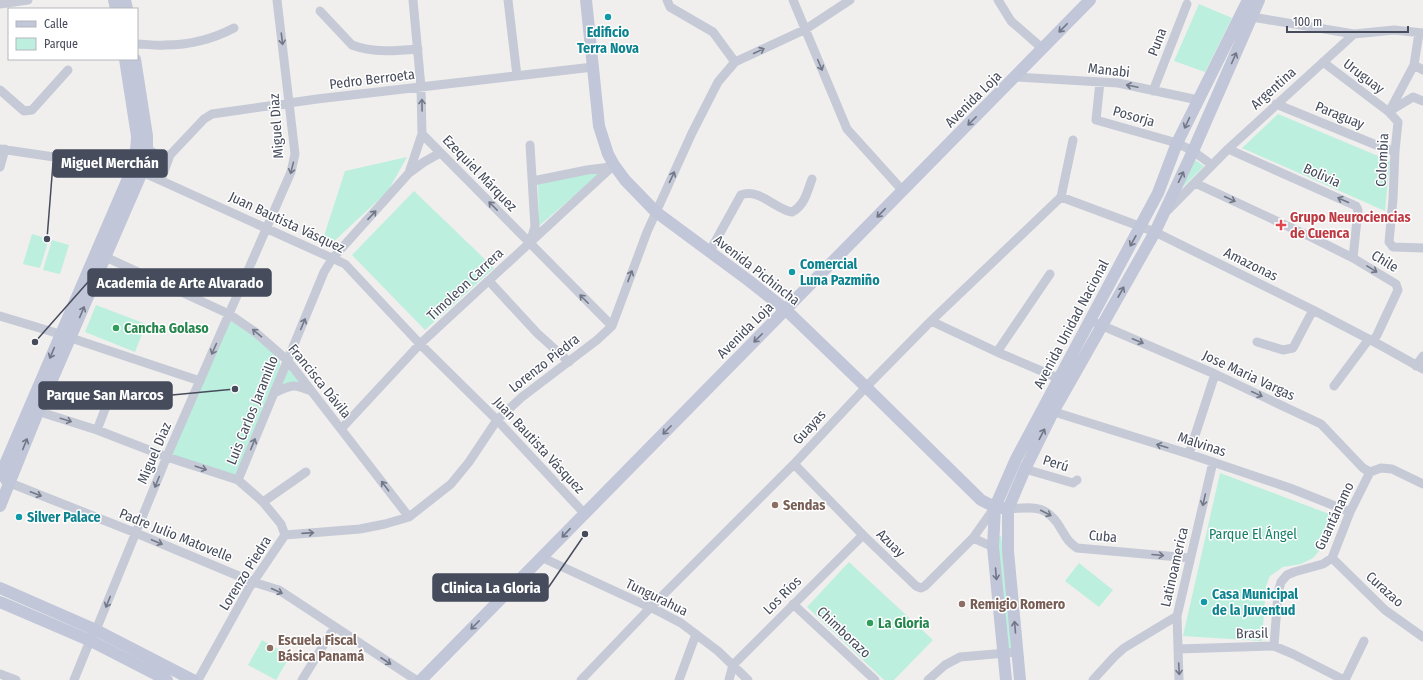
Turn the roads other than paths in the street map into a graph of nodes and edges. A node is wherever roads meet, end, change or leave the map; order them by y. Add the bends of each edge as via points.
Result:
1 (4, 0) edge
2 (28, 0) edge
3 (277, 0) edge
4 (413, 0) edge
5 (508, 0) edge
6 (586, 0) edge
7 (667, 0) edge
8 (793, 0) edge
9 (850, 0) edge
10 (998, 0) edge
11 (1090, 0) edge
12 (1248, 0) edge
13 (1260, 0) edge
14 (0, 3) edge
15 (1188, 4) dead end
16 (320, 11) dead end
17 (1252, 17) junction
18 (234, 28) dead end
19 (806, 29) junction
20 (1421, 33) edge
21 (1354, 34) junction
22 (138, 44) edge
23 (418, 49) junction
24 (1042, 49) junction
25 (125, 60) edge
26 (135, 60) edge
27 (735, 62) junction
28 (1323, 62) junction
29 (1414, 65) junction
30 (593, 67) junction
31 (68, 70) dead end
32 (1423, 70) edge
33 (517, 76) junction
34 (1015, 77) junction
35 (1100, 82) junction
36 (421, 87) junction
37 (0, 90) edge
38 (1153, 91) junction
39 (1198, 100) junction
40 (1423, 101) edge
41 (290, 103) junction
42 (1276, 104) junction
43 (1389, 112) junction
44 (422, 134) junction
45 (1074, 140) dead end
46 (1177, 143) junction
47 (530, 145) dead end
48 (147, 148) junction
49 (2, 149) edge
50 (1228, 149) junction
51 (1193, 151) junction
52 (1395, 151) junction
53 (440, 153) junction
54 (170, 155) junction
55 (1212, 165) junction
56 (612, 166) junction
57 (0, 167) edge
58 (137, 171) junction
59 (409, 174) junction
60 (812, 179) dead end
61 (161, 180) junction
62 (533, 180) junction
63 (1195, 183) junction
64 (903, 190) junction
65 (1061, 197) junction
66 (656, 212) junction
67 (1163, 215) junction
68 (1142, 226) junction
69 (266, 228) junction
70 (1155, 232) junction
71 (529, 243) junction
72 (1423, 248) edge
73 (710, 251) junction
74 (100, 255) junction
75 (1353, 258) junction
76 (332, 259) junction
77 (1050, 274) dead end
78 (489, 281) junction
79 (786, 310) junction
80 (1313, 310) junction
81 (229, 314) junction
82 (0, 316) edge
83 (1090, 320) junction
84 (931, 321) junction
85 (612, 326) junction
86 (1102, 326) junction
87 (65, 336) junction
88 (1371, 340) junction
89 (1257, 342) dead end
90 (420, 344) junction
91 (997, 352) junction
92 (1423, 356) edge
93 (287, 360) junction
94 (569, 362) junction
95 (1420, 368) edge
96 (1215, 374) junction
97 (1058, 378) junction
98 (200, 381) junction
99 (114, 386) dead end
100 (1334, 386) dead end
101 (866, 387) junction
102 (312, 391) junction
103 (274, 393) junction
104 (34, 410) junction
105 (1048, 410) junction
106 (497, 420) junction
107 (341, 429) junction
108 (97, 430) junction
109 (1189, 454) junction
110 (167, 457) junction
111 (1213, 462) junction
112 (794, 464) junction
113 (1025, 468) junction
114 (306, 472) dead end
115 (1370, 472) junction
116 (3, 480) edge
117 (238, 480) junction
118 (1077, 480) dead end
119 (1423, 484) edge
120 (263, 502) junction
121 (0, 506) edge
122 (995, 507) junction
123 (1008, 509) junction
124 (1350, 512) junction
125 (584, 513) junction
126 (409, 517) junction
127 (136, 533) junction
128 (285, 535) junction
129 (863, 535) junction
130 (973, 538) junction
131 (993, 547) junction
132 (541, 557) junction
133 (1190, 558) junction
134 (1332, 558) junction
135 (252, 582) junction
136 (0, 588) edge
137 (0, 602) edge
138 (793, 604) junction
139 (650, 608) junction
140 (1177, 616) junction
141 (334, 628) junction
142 (96, 630) junction
143 (696, 634) junction
144 (1423, 637) edge
145 (90, 641) junction
146 (1364, 641) dead end
147 (1274, 646) junction
148 (1178, 649) junction
149 (1018, 652) junction
150 (1003, 654) junction
151 (733, 665) junction
152 (0, 674) edge
153 (16, 680) edge
154 (74, 680) edge
155 (167, 680) edge
156 (193, 680) edge
157 (198, 680) edge
158 (302, 680) edge
159 (416, 680) edge
160 (421, 680) edge
161 (581, 680) edge
162 (679, 680) edge
163 (729, 680) edge
164 (748, 680) edge
165 (875, 680) edge
166 (928, 680) edge
167 (1006, 680) edge
168 (1020, 680) edge
169 (1093, 680) edge
170 (1179, 680) edge
171 (1344, 680) edge

1 - 14 street
2 - 14 street
3 -> 41 street, Miguel Diaz
4 - 23 street, Ezequiel Márquez
5 - 33 street
6 - 30 main road, Avenida Pichincha
7 - 27 street via 670,7 713,32
8 - 19 street
9 - 19 street, Lorenzo Piedra
10 - 24 street via 1011,21
11 -> 24 main road, Avenida Loja
12 - 39 main road, Avenida Unidad Nacional
13 - 17 main road, Avenida Unidad Nacional
15 - 38 street, Puna
16 - 23 street via 352,45 357,47 375,51
17 - 21 street
51 -> 17 main road, Avenida Unidad Nacional
18 - 22 street via 209,39 182,44
27 -> 19 street, Lorenzo Piedra
19 -> 64 street via 847,129
20 - 21 street via 1394,30
20 - 29 street
21 - 28 street, Argentina
23 - 36 street, Ezequiel Márquez
24 - 34 main road, Avenida Loja
25 - 58 main road via 137,136
26 - 48 main road
66 -> 27 street, Lorenzo Piedra via 718,82
28 - 42 street, Argentina
28 - 43 street, Uruguay
29 - 32 street
29 - 43 street
30 - 33 street, Pedro Berroeta
30 - 56 main road, Avenida Pichincha via 599,126
31 - 37 street via 32,110 24,111
33 - 36 street, Pedro Berroeta
34 - 35 street, Manabi
34 -> 64 main road, Avenida Loja
38 -> 35 street, Manabi
35 - 46 street, Posorja via 1096,120
36 - 41 street, Pedro Berroeta
44 -> 36 street, Ezequiel Márquez
38 - 39 street, Manabi
39 -> 46 main road, Avenida Unidad Nacional
40 - 43 street via 1413,97
41 - 54 street, Pedro Berroeta via 212,114 204,119
41 -> 69 street, Miguel Diaz via 295,154 291,172
42 - 50 street, Argentina
42 - 52 street, Paraguay
43 - 52 street, Colombia via 1398,122
44 - 53 street, Ezequiel Márquez
44 - 59 street, Luis Carlos Jaramillo
45 - 65 street
46 - 51 street
46 - 68 main road, Avenida Unidad Nacional
47 - 62 street
48 - 54 street via 158,155
48 - 58 main road
49 - 57 street
49 - 58 street, Juan Bautista Vásquez
50 - 55 street, Argentina
75 -> 50 street, Bolivia via 1358,210 1356,206
51 - 55 street
67 -> 51 main road, Avenida Unidad Nacional
52 - 72 street, Colombia via 1390,244 1396,248
53 - 59 street, Luis Carlos Jaramillo
71 -> 53 street, Ezequiel Márquez
54 - 61 street, Pedro Berroeta
55 - 63 street, Argentina
56 - 62 street
56 - 66 main road, Avenida Pichincha
56 - 71 street, Timoleon Carrera
58 - 61 street, Juan Bautista Vásquez
58 - 74 main road
76 -> 59 street, Luis Carlos Jaramillo
60 - 73 street via 805,200 792,212 784,211 748,192 741,195
61 - 69 street, Juan Bautista Vásquez
62 - 71 street via 535,227
63 - 67 street, Argentina
63 -> 75 street, Chile
64 -> 79 main road, Avenida Loja
65 - 68 street, Amazonas
65 - 84 street, Guayas
66 - 73 main road, Avenida Pichincha
85 -> 66 street, Lorenzo Piedra
67 - 70 main road, Avenida Unidad Nacional
68 - 70 street, Amazonas
68 -> 83 main road, Avenida Unidad Nacional
69 - 76 street, Juan Bautista Vásquez
69 - 81 street, Miguel Diaz
70 - 80 street, Amazonas
86 -> 70 main road, Avenida Unidad Nacional
71 - 78 street, Timoleon Carrera
85 -> 71 street, Ezequiel Márquez
73 - 79 main road, Avenida Pichincha
74 - 81 street, Francisca Dávila
74 - 87 main road
75 -> 88 street, Chile via 1398,286 1377,335
76 - 90 street, Juan Bautista Vásquez via 345,264
93 -> 76 street, Luis Carlos Jaramillo via 324,272
77 - 91 street
78 - 90 street, Timoleon Carrera
78 - 94 street via 537,333
79 - 101 main road, Avenida Pichincha
79 -> 125 main road, Avenida Loja
80 - 88 street, Amazonas
80 - 89 street via 1294,348 1283,350
93 -> 81 street, Francisca Dávila via 255,332
81 -> 98 street, Miguel Diaz
82 - 87 street
83 - 86 street
83 - 97 main road, Avenida Unidad Nacional
84 - 91 street
84 - 101 street, Guayas
85 - 94 street, Lorenzo Piedra
86 -> 96 street, Jose Maria Vargas
86 - 105 main road, Avenida Unidad Nacional
87 - 98 street
87 - 104 main road
88 - 95 street, Amazonas
88 - 100 street
90 - 106 street, Juan Bautista Vásquez
90 - 107 street, Timoleon Carrera
91 - 97 street
92 - 95 street
93 - 102 street, Francisca Dávila
93 - 103 street, Luis Carlos Jaramillo
94 - 106 street, Lorenzo Piedra via 522,397
96 - 109 street
96 -> 115 street, Jose Maria Vargas via 1321,424 1363,468
97 - 105 main road, Avenida Unidad Nacional
98 - 110 street, Miguel Diaz
99 - 108 street
101 - 112 street, Guayas
101 - 122 main road, Avenida Pichincha via 981,500
102 - 103 street via 289,385
102 - 107 street, Francisca Dávila
117 -> 103 street, Luis Carlos Jaramillo
104 -> 108 street
104 - 116 main road
109 -> 105 street, Malvinas
113 -> 105 main road, Avenida Unidad Nacional
105 - 122 main road, Avenida Unidad Nacional via 1016,459
106 - 125 street, Juan Bautista Vásquez
106 - 126 street, Lorenzo Piedra via 452,484
126 -> 107 street, Francisca Dávila
108 - 110 street
109 - 111 street, Malvinas
110 -> 117 street
110 -> 127 street, Miguel Diaz
111 - 124 street, Malvinas
111 -> 133 street, Latinoamerica
112 - 129 street, Azuay
112 - 139 street, Guayas
113 - 118 street, Perú via 1073,483
113 - 123 main road, Avenida Unidad Nacional
114 - 120 street
115 - 119 street, Guantánamo via 1381,468 1392,469
115 - 124 street, Guantánamo
116 - 121 main road
116 -> 127 street, Padre Julio Matovelle
117 - 120 street
120 - 128 street via 281,524
122 - 123 main road, Avenida Pichincha
122 - 130 street, Azuay
122 - 131 main road, Avenida Unidad Nacional
123 -> 133 street, Cuba via 1033,507 1047,512 1055,518 1069,542 1077,548
149 -> 123 main road, Avenida Unidad Nacional via 1008,551
124 - 134 street, Guantánamo
125 -> 132 main road, Avenida Loja
128 -> 126 street, Lorenzo Piedra via 360,529
127 -> 135 street, Padre Julio Matovelle
127 -> 142 street, Miguel Diaz
128 - 135 street, Lorenzo Piedra
129 - 130 street, Azuay via 921,588
129 - 138 street, Los Ríos
130 - 131 street
131 -> 150 main road, Avenida Unidad Nacional
132 - 139 street, Tungurahua
132 -> 160 main road, Avenida Loja
133 - 140 street, Latinoamerica
134 - 144 street, Curazao via 1385,610
134 - 147 street, Guantánamo via 1323,564 1287,575 1281,582
135 -> 141 street, Padre Julio Matovelle via 278,590
135 - 157 street, Lorenzo Piedra
136 - 142 main road
137 - 145 main road
138 - 151 street, Los Ríos
138 - 165 street, Chimborazo
139 - 143 street, Tungurahua via 681,623
139 - 161 street, Guayas
140 - 148 street, Latinoamerica
140 - 169 street via 1124,648
141 - 158 street
141 -> 159 street, Padre Julio Matovelle
142 - 145 street, Miguel Diaz
142 - 156 main road
143 - 151 street, Tungurahua
143 - 162 street
145 - 154 street, Miguel Diaz
145 - 155 main road
146 - 171 street
147 - 148 street, Brasil
147 - 171 street, Brasil
148 -> 170 street, Latinoamerica
149 - 150 street
149 - 168 main road, Avenida Unidad Nacional
150 - 166 street via 960,657 945,665
150 - 167 main road, Avenida Unidad Nacional
151 - 163 street, Los Ríos
151 - 164 street, Tungurahua
152 - 153 street

